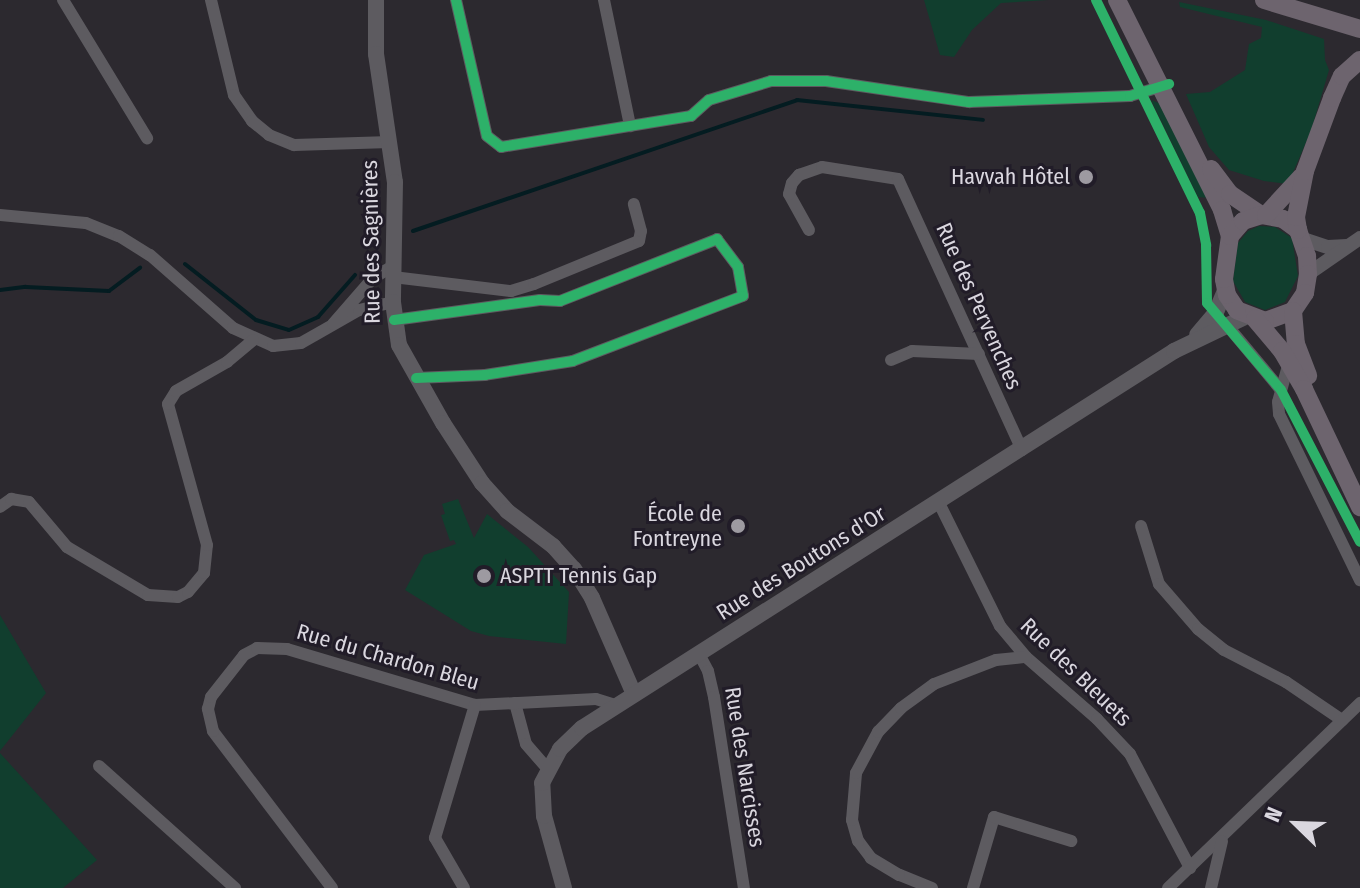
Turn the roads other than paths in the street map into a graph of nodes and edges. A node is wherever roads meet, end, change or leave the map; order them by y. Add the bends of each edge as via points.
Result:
1 (63, 0) edge
2 (211, 0) edge
3 (376, 0) edge
4 (456, 0) edge
5 (604, 0) edge
6 (1117, 0) edge
7 (1128, 0) edge
8 (1264, 0) edge
9 (1360, 29) edge
10 (1360, 60) edge
11 (1164, 85) junction
12 (630, 126) junction
13 (147, 138) dead end
14 (390, 142) junction
15 (1305, 171) junction
16 (634, 204) dead end
17 (0, 215) edge
18 (1263, 215) junction
19 (809, 230) dead end
20 (1300, 234) junction
21 (1230, 236) junction
22 (1354, 242) edge
23 (393, 272) junction
24 (1308, 274) junction
25 (1226, 289) junction
26 (393, 302) junction
27 (1293, 311) junction
28 (1251, 318) junction
29 (394, 320) junction
30 (1226, 324) junction
31 (330, 328) junction
32 (1193, 339) junction
33 (253, 340) junction
34 (979, 354) junction
35 (891, 360) dead end
36 (1289, 362) junction
37 (416, 378) junction
38 (1281, 390) junction
39 (1022, 450) junction
40 (1360, 483) edge
41 (939, 503) junction
42 (0, 507) edge
43 (1360, 507) edge
44 (1141, 526) dead end
45 (1360, 580) edge
46 (699, 654) junction
47 (1026, 657) junction
48 (634, 694) junction
49 (515, 703) junction
50 (1360, 703) edge
51 (475, 705) junction
52 (616, 705) junction
53 (1342, 720) junction
54 (99, 766) dead end
55 (548, 769) junction
56 (998, 804) dead end
57 (994, 817) junction
58 (1223, 837) junction
59 (1071, 841) dead end
60 (1190, 868) junction
61 (1172, 884) edge
62 (235, 888) edge
63 (332, 888) edge
64 (464, 888) edge
65 (564, 888) edge
66 (744, 888) edge
67 (932, 888) edge
68 (973, 888) edge
69 (1190, 888) edge
70 (1211, 888) edge

1 - 13 street
2 - 14 street via 234,95 269,135 294,145
3 - 14 main road, Rue des Sagnières via 376,54
4 - 12 street via 492,142 513,148
5 - 12 street
6 - 11 main road
7 - 11 main road
8 - 9 main road
10 - 15 main road via 1342,76
11 - 12 street via 1130,96 969,102 826,81 771,81 709,100 691,116
11 - 18 main road via 1220,183
11 - 21 main road
14 - 23 main road, Rue des Sagnières via 396,207
15 - 18 main road
15 - 20 main road via 1296,217
16 - 23 street via 639,241 511,291
17 - 33 street via 86,223 119,236
18 - 20 main road via 1283,219
18 - 21 main road via 1243,221
19 - 34 street, Rue des Pervenches via 789,194 799,175 822,167 898,179
20 - 22 street via 1328,247
20 - 24 main road
21 - 25 main road via 1224,255
22 - 24 street
23 - 26 main road, Rue des Sagnières
23 - 31 street via 359,291
24 - 27 main road via 1305,293
25 - 28 main road via 1233,305
25 - 32 main road, Rue des Boutons d'Or via 1216,312
26 - 29 main road, Rue des Sagnières
26 - 31 street via 359,310
27 - 28 main road via 1274,320
27 - 40 main road via 1301,360
28 - 30 main road, Rue des Boutons d'Or
28 - 36 main road
29 - 37 main road, Rue des Sagnières via 399,345
29 - 37 street via 560,301 717,239 738,267 743,296 586,357 485,375
30 - 32 main road, Rue des Boutons d'Or
30 - 38 street
31 - 33 street via 288,346
32 - 39 main road, Rue des Boutons d'Or
33 - 42 street via 176,391 168,404 207,545 204,573 188,592 178,597 148,595 67,547 29,502 11,499
34 - 35 street via 912,351
34 - 39 street, Rue des Pervenches
36 - 38 street
36 - 43 main road
37 - 48 main road, Rue des Sagnières via 495,498 574,569
38 - 45 street via 1279,414
39 - 41 main road, Rue des Boutons d'Or
41 - 46 main road, Rue des Boutons d'Or
41 - 47 street, Rue des Bleuets via 1000,626
44 - 53 street via 1159,584 1198,629
46 - 48 main road, Rue des Boutons d'Or
46 - 66 street, Rue des Narcisses via 714,697
47 - 60 street, Rue des Bleuets via 1130,754
47 - 67 street via 985,663 934,684 878,732 856,773 852,820 858,841 871,858
48 - 52 main road, Rue des Boutons d'Or
49 - 51 street, Rue du Chardon Bleu
49 - 52 street, Rue du Chardon Bleu via 596,699
49 - 55 street via 526,744
50 - 53 street
51 - 63 street, Rue du Chardon Bleu via 273,647 244,655 219,683 208,709 213,731
51 - 64 street via 435,838
52 - 55 main road, Rue des Boutons d'Or via 572,736
53 - 58 street
54 - 62 street
55 - 65 main road, Rue des Boutons d'Or via 541,799
56 - 57 street
57 - 59 street
57 - 68 street
58 - 60 street
58 - 70 street
60 - 61 street
61 - 69 street

